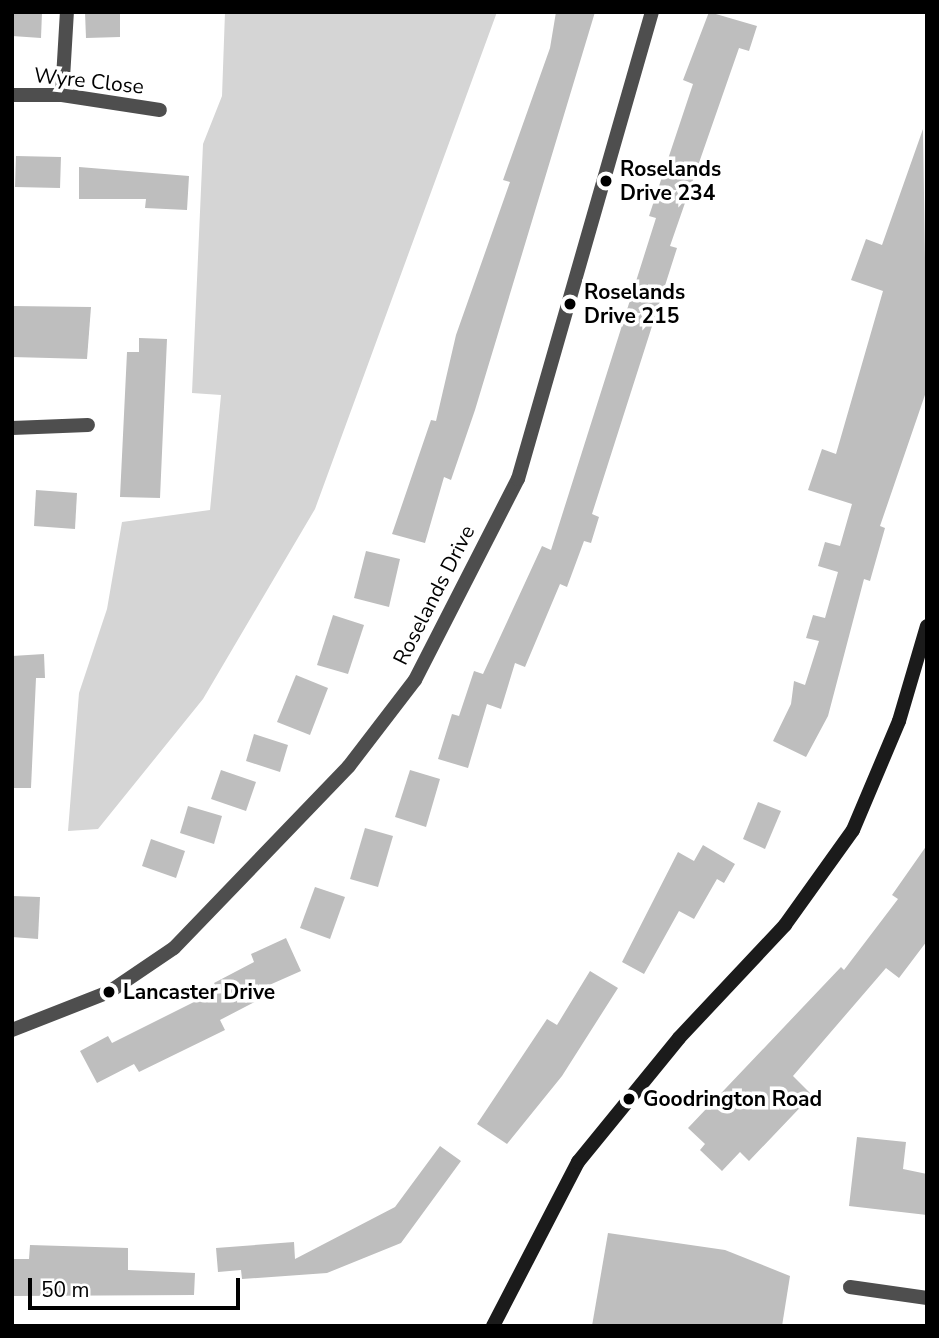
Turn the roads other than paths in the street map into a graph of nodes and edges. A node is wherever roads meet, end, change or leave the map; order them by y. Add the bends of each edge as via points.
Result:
1 (67, 12) edge
2 (652, 12) edge
3 (12, 95) edge
4 (62, 95) junction
5 (160, 110) dead end
6 (88, 425) dead end
7 (12, 428) edge
8 (927, 626) edge
9 (12, 1030) edge
10 (850, 1287) dead end
11 (927, 1298) edge
12 (506, 1319) edge
13 (493, 1326) edge

1 - 4 street
2 - 9 street, Roselands Drive via 518,479 415,680 349,766 174,948 109,992
3 - 4 street, Wyre Close
4 - 5 street, Wyre Close
6 - 7 street
8 - 12 street via 899,721 853,830 785,925 679,1038 578,1162
10 - 11 street
12 - 13 street

